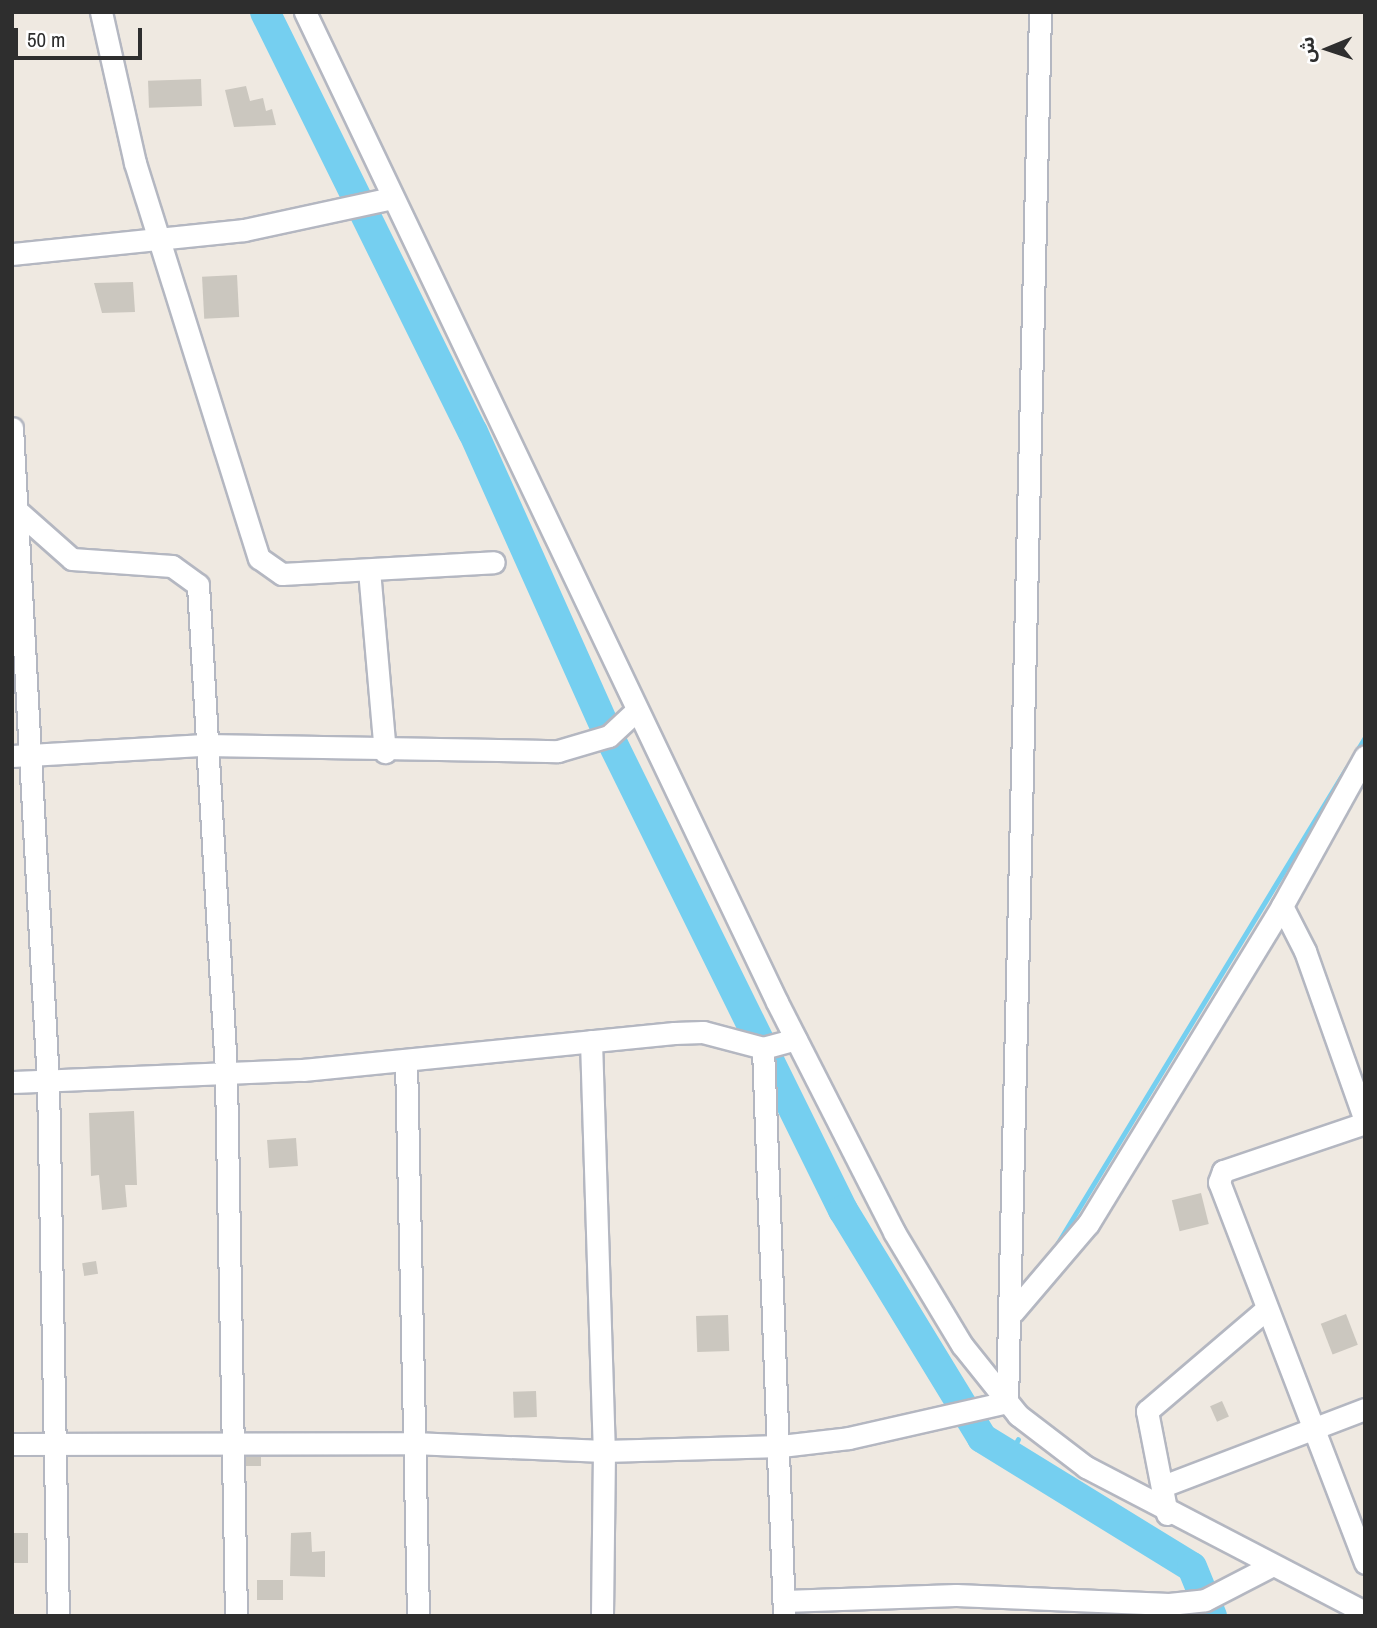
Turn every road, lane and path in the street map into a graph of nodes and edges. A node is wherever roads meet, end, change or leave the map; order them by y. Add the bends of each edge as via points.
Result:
1 (101, 12) edge
2 (305, 12) edge
3 (1040, 12) edge
4 (392, 198) junction
5 (160, 240) junction
6 (12, 254) edge
7 (12, 428) edge
8 (15, 508) edge
9 (494, 562) dead end
10 (369, 570) junction
11 (636, 711) junction
12 (205, 745) junction
13 (385, 752) junction
14 (34, 755) junction
15 (12, 756) edge
16 (1365, 757) edge
17 (1282, 906) junction
18 (796, 1039) junction
19 (591, 1041) junction
20 (763, 1048) junction
21 (406, 1060) junction
22 (226, 1076) junction
23 (12, 1082) edge
24 (48, 1082) junction
25 (1365, 1121) edge
26 (1264, 1311) junction
27 (1013, 1312) junction
28 (1007, 1402) junction
29 (1365, 1409) edge
30 (1314, 1427) junction
31 (233, 1442) junction
32 (414, 1443) junction
33 (12, 1444) edge
34 (58, 1445) junction
35 (781, 1446) junction
36 (604, 1451) junction
37 (1163, 1486) junction
38 (1167, 1514) junction
39 (1365, 1563) edge
40 (1269, 1567) junction
41 (956, 1606) edge
42 (784, 1609) edge
43 (1131, 1611) edge
44 (1365, 1612) edge
45 (58, 1616) edge
46 (236, 1616) edge
47 (418, 1616) edge
48 (602, 1616) edge

1 - 5 street via 117,94
2 - 4 street
3 - 27 street
4 - 5 street via 244,230
4 - 11 street
5 - 6 street
5 - 10 street via 259,558 282,574
7 - 8 street
8 - 12 street via 81,562 172,566 192,576 198,585
8 - 14 street
9 - 10 street
10 - 13 street
11 - 13 street via 609,736 558,751
11 - 18 street
12 - 13 street
12 - 14 street
12 - 22 street
14 - 15 street
14 - 24 street
16 - 17 street
17 - 25 street
17 - 27 street via 1088,1224
18 - 20 street
18 - 28 street via 894,1232 962,1345
19 - 20 street via 704,1032
19 - 21 street
19 - 36 street
20 - 35 street
21 - 22 street
21 - 32 street
22 - 24 street
22 - 31 street
23 - 24 street
24 - 34 street
25 - 26 street via 1219,1175
26 - 30 street
26 - 37 street via 1147,1411
27 - 28 street
28 - 35 street via 849,1438
28 - 38 street via 1048,1441
29 - 30 street
30 - 37 street
30 - 39 street
31 - 32 street
31 - 34 street
31 - 46 street
32 - 36 street
32 - 47 street
33 - 34 street
34 - 45 street
35 - 36 street
35 - 42 street
36 - 48 street
37 - 38 street
38 - 40 street
40 - 43 street via 1205,1600
40 - 44 street
41 - 42 street
41 - 43 street

